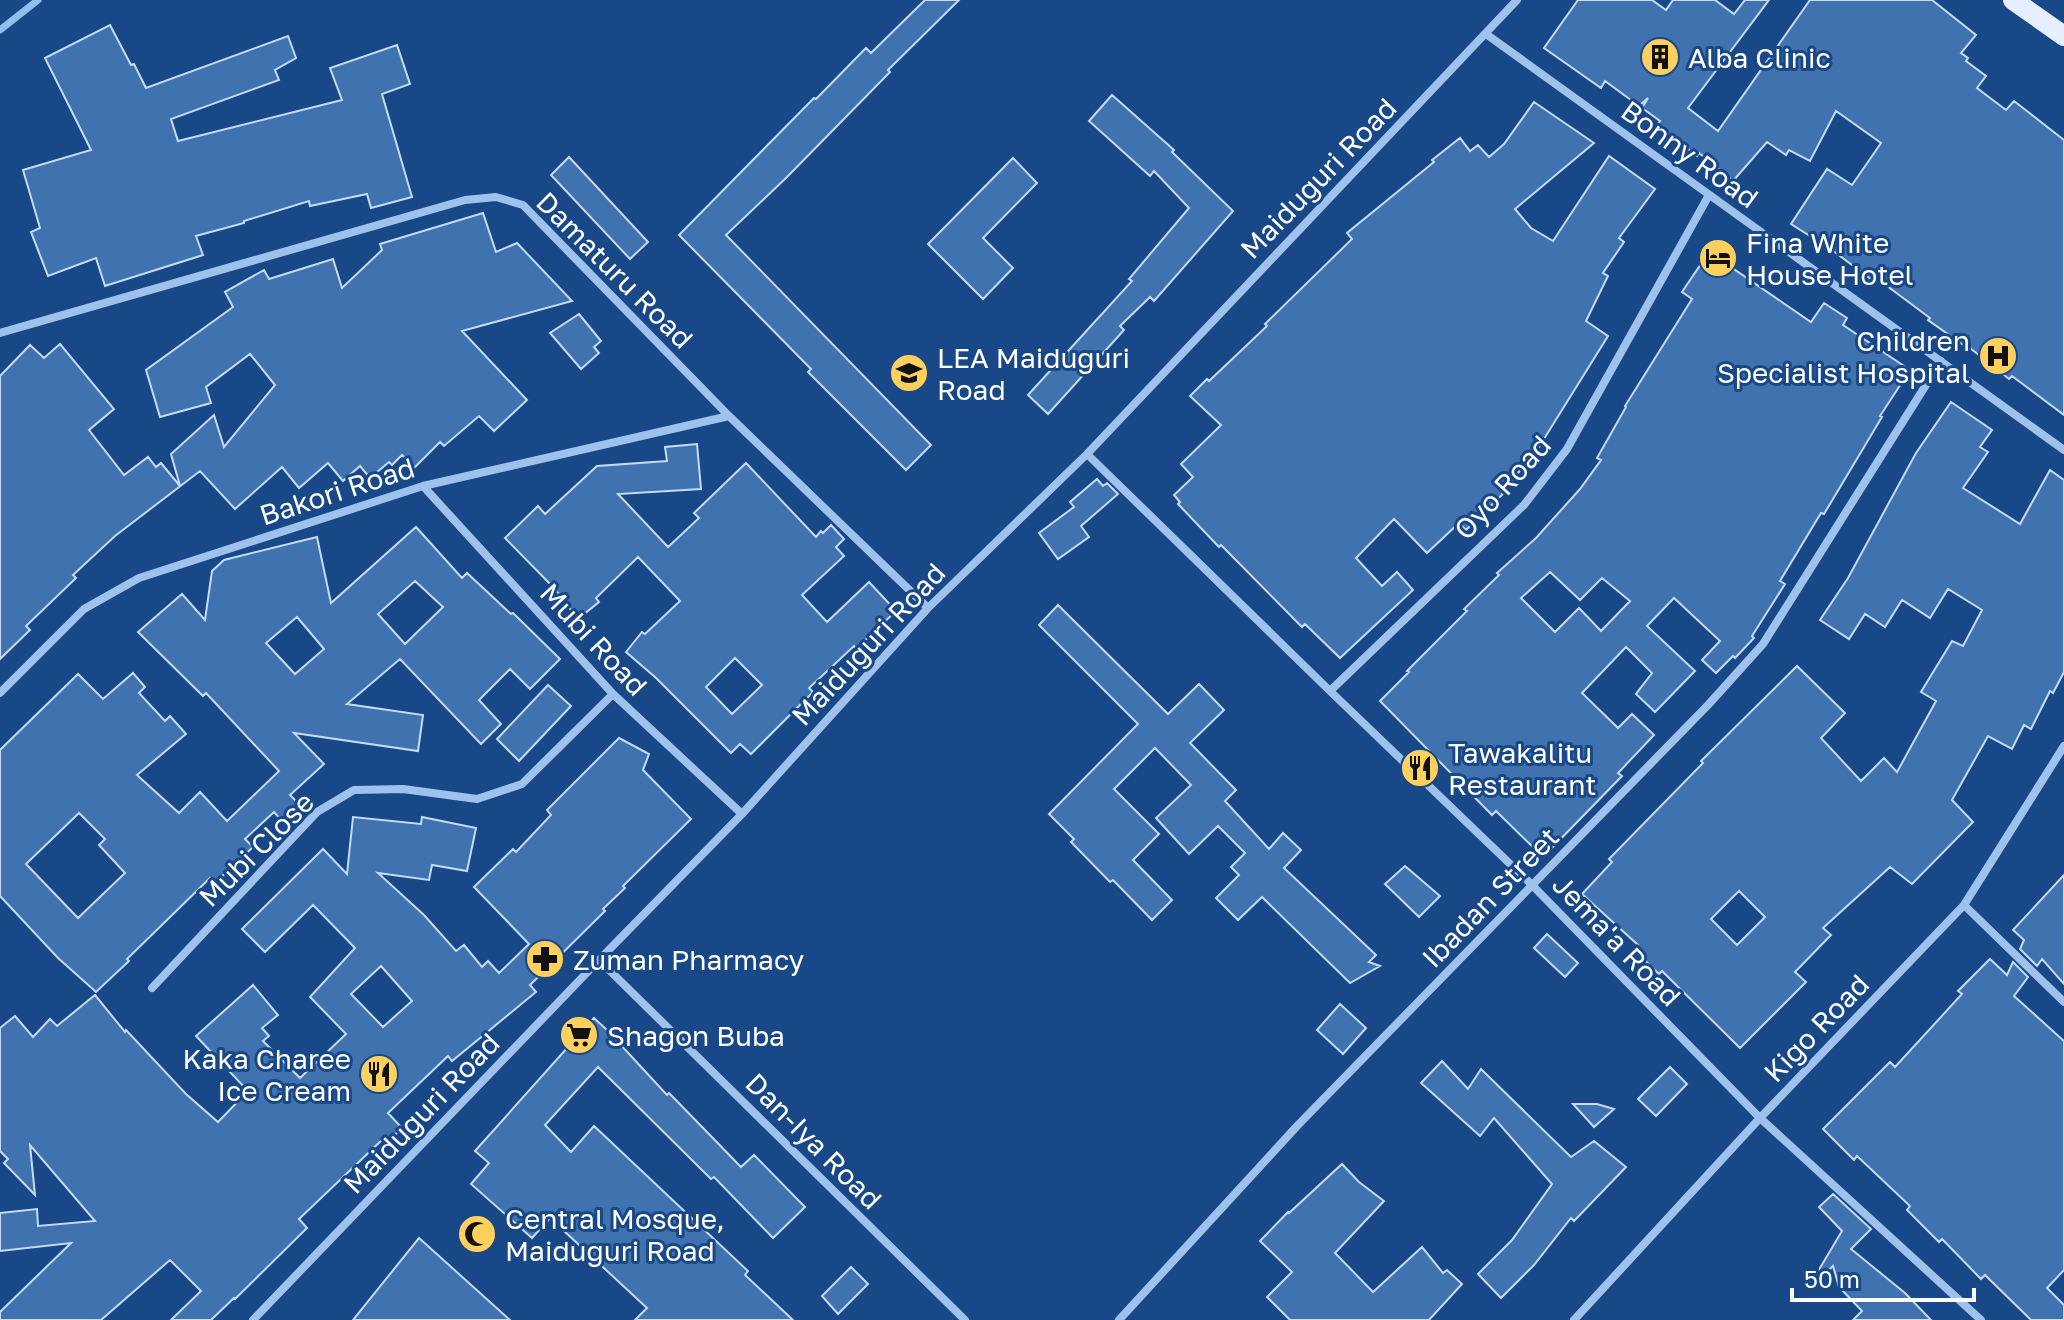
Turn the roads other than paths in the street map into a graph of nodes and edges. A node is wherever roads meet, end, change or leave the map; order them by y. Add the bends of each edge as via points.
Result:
1 (1517, 0) edge
2 (2013, 0) edge
3 (1486, 34) junction
4 (2064, 36) edge
5 (1709, 195) junction
6 (0, 333) edge
7 (1941, 361) junction
8 (729, 416) junction
9 (2064, 450) edge
10 (1087, 454) junction
11 (423, 486) junction
12 (928, 608) junction
13 (1330, 691) junction
14 (0, 693) edge
15 (613, 694) junction
16 (2064, 746) edge
17 (742, 814) junction
18 (1532, 885) junction
19 (1964, 905) junction
20 (599, 960) junction
21 (152, 988) dead end
22 (2064, 1002) edge
23 (1760, 1118) junction
24 (253, 1320) edge
25 (965, 1320) edge
26 (1119, 1320) edge
27 (1574, 1320) edge
28 (1981, 1320) edge

1 - 3 street, Maiduguri Road
2 - 4 main road
3 - 5 street, Bonny Road
3 - 10 street, Maiduguri Road
5 - 7 street, Bonny Road
5 - 13 street, Oyo Road via 1567,449 1524,505
6 - 8 street, Damaturu Road via 465,200 496,197 523,205
7 - 9 street, Bonny Road
7 - 18 street, Ibadan Street via 1763,644
8 - 11 street, Bakori Road
8 - 12 street, Damaturu Road
10 - 12 street, Maiduguri Road
10 - 13 street, Jema'a Road
11 - 14 street, Bakori Road via 139,578 84,609
11 - 15 street, Mubi Road
12 - 17 street, Maiduguri Road
13 - 18 street, Jema'a Road
15 - 17 street, Mubi Road
15 - 21 street, Mubi Close via 522,784 477,799 403,789 354,790 317,812
16 - 19 street, Kigo Road
17 - 20 street, Maiduguri Road
18 - 23 street, Jema'a Road
18 - 26 street, Ibadan Street via 1298,1125
19 - 22 street
19 - 23 street, Kigo Road
20 - 24 street, Maiduguri Road
20 - 25 street, Dan-Iya Road
23 - 27 street, Kigo Road
23 - 28 street, Jema'a Road

